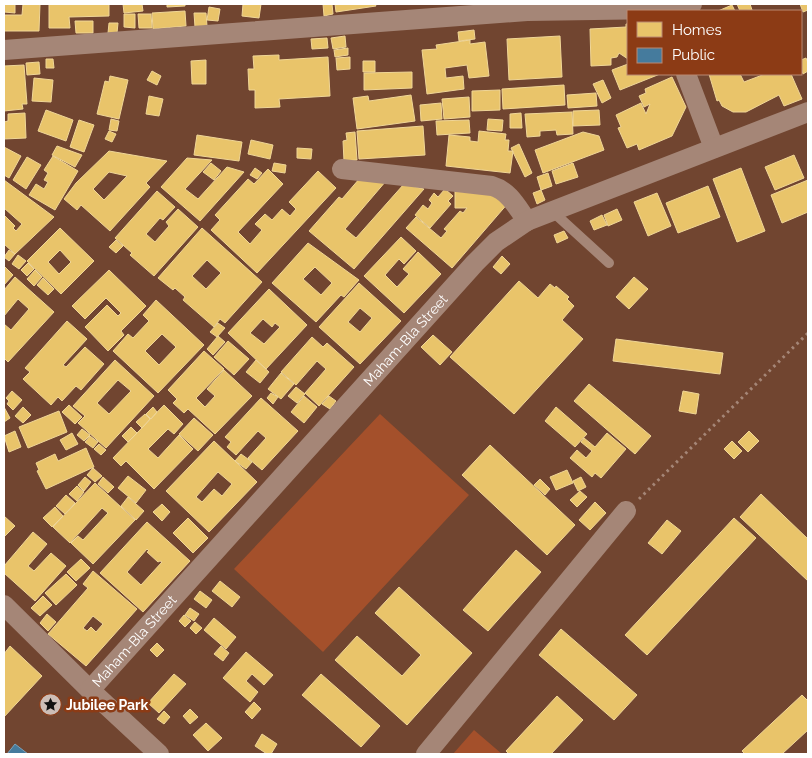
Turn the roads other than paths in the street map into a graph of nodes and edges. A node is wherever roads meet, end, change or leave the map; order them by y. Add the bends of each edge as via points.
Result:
1 (692, 4) edge
2 (627, 10) edge
3 (662, 10) edge
4 (4, 50) edge
5 (686, 75) edge
6 (808, 112) edge
7 (714, 148) junction
8 (342, 169) dead end
9 (552, 211) junction
10 (527, 221) junction
11 (609, 263) dead end
12 (626, 511) road end
13 (4, 605) edge
14 (90, 690) junction
15 (159, 754) edge
16 (426, 754) edge

1 - 3 street
2 - 4 street via 527,11
5 - 7 street
6 - 7 street, Maham-Bla Street
7 - 9 street, Maham-Bla Street
8 - 10 street via 500,188
9 - 10 street, Maham-Bla Street
9 - 11 lane
10 - 14 street, Maham-Bla Street via 496,242 475,262
12 - 16 street
13 - 14 street
14 - 15 street

